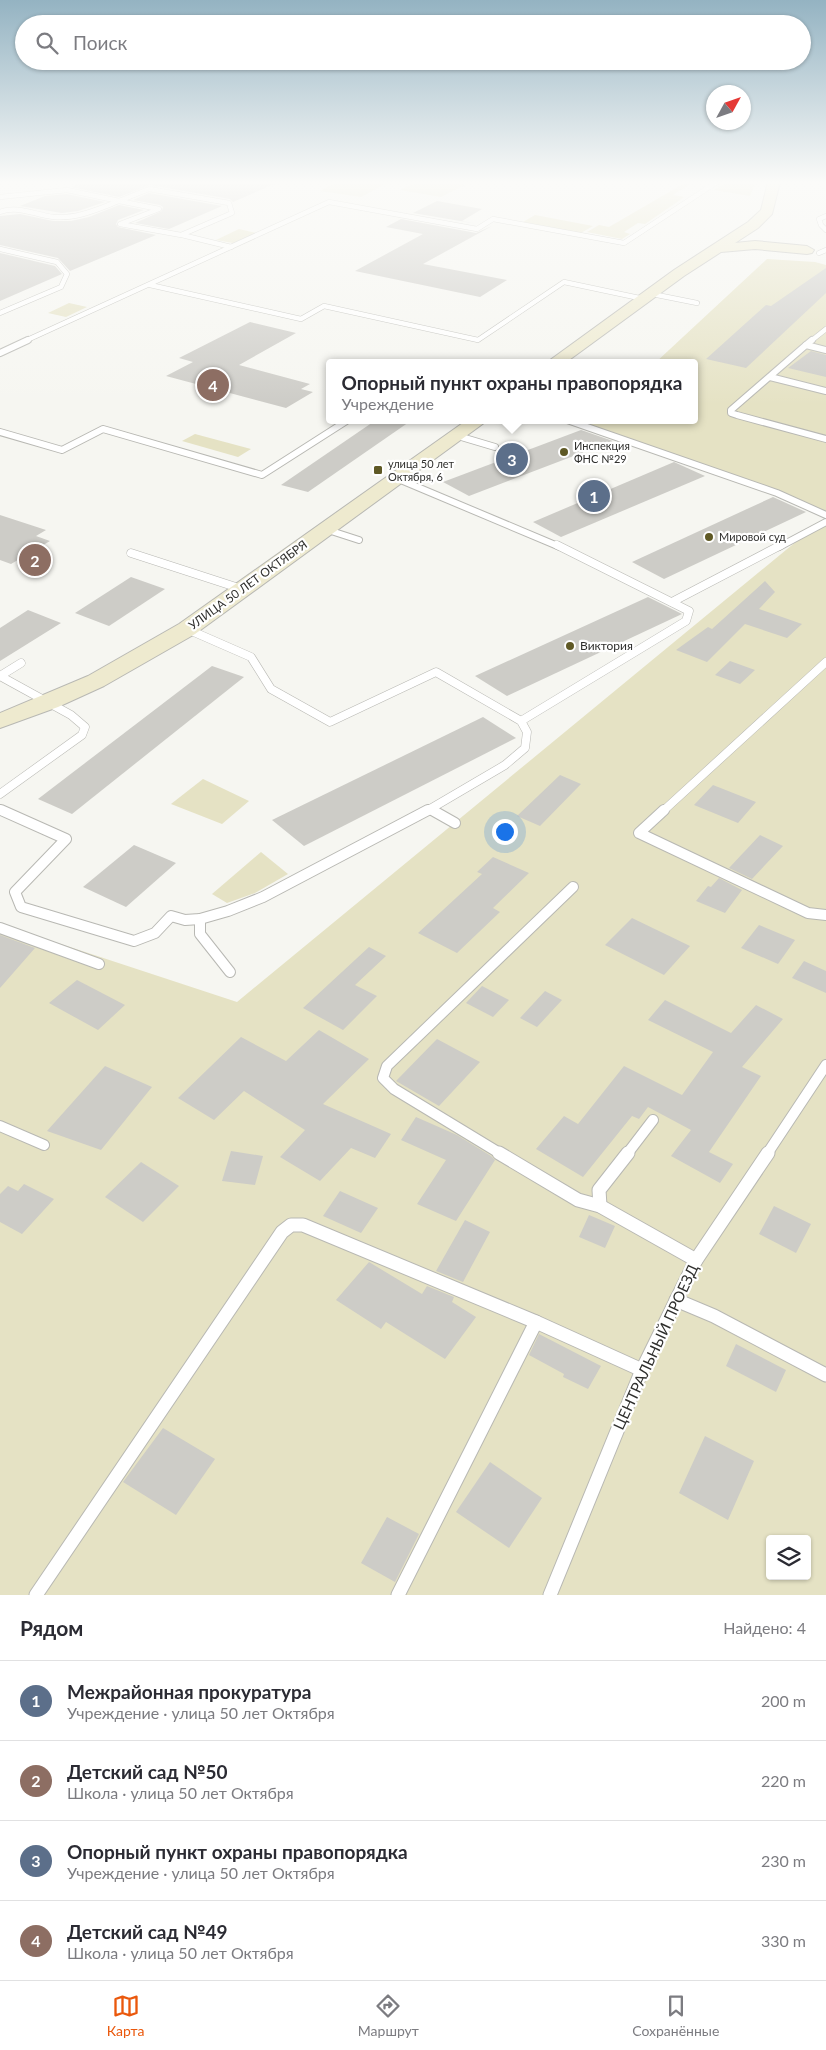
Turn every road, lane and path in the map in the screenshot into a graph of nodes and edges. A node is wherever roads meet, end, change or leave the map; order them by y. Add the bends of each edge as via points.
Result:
1 (33, 256) edge
2 (211, 256) edge
3 (707, 256) edge
4 (150, 285) junction
5 (648, 296) junction
6 (697, 303) dead end
7 (0, 313) edge
8 (826, 329) edge
9 (806, 345) junction
10 (826, 350) edge
11 (0, 353) edge
12 (560, 359) edge
13 (770, 377) junction
14 (826, 391) edge
15 (342, 424) edge
16 (474, 424) edge
17 (582, 424) edge
18 (0, 432) edge
19 (458, 436) junction
20 (826, 439) edge
21 (495, 447) dead end
22 (396, 478) junction
23 (826, 516) edge
24 (826, 522) edge
25 (325, 529) junction
26 (520, 530) junction
27 (510, 536) dead end
28 (359, 540) dead end
29 (131, 553) dead end
30 (242, 589) junction
31 (672, 602) junction
32 (187, 629) junction
33 (826, 662) edge
34 (21, 663) dead end
35 (51, 703) junction
36 (0, 721) edge
37 (521, 721) junction
38 (0, 794) edge
39 (430, 809) junction
40 (0, 810) edge
41 (455, 822) dead end
42 (573, 888) dead end
43 (826, 915) edge
44 (200, 919) junction
45 (0, 928) edge
46 (100, 964) dead end
47 (230, 972) dead end
48 (826, 1065) edge
49 (653, 1120) dead end
50 (0, 1126) edge
51 (44, 1145) dead end
52 (600, 1206) junction
53 (696, 1260) junction
54 (676, 1300) junction
55 (536, 1322) junction
56 (642, 1370) junction
57 (826, 1375) edge
58 (36, 1595) edge
59 (398, 1595) edge
60 (550, 1595) edge

1 - 7 lane via 57,262 67,274 61,287
2 - 4 lane
3 - 5 street
4 - 5 lane via 301,319 324,306 478,340 564,282
4 - 11 lane
5 - 6 lane
5 - 12 street
8 - 9 lane
9 - 10 lane
9 - 13 lane
13 - 14 lane
13 - 20 lane via 731,413
15 - 18 lane via 262,475 103,429 62,450
16 - 19 street, УЛИЦА 50 ЛЕТ ОКТЯБРЯ
17 - 23 lane via 777,493
19 - 21 lane
19 - 22 street, УЛИЦА 50 ЛЕТ ОКТЯБРЯ
22 - 25 street, УЛИЦА 50 ЛЕТ ОКТЯБРЯ
22 - 26 lane
24 - 31 lane
25 - 28 lane
25 - 30 street, УЛИЦА 50 ЛЕТ ОКТЯБРЯ
26 - 27 lane
26 - 31 lane
29 - 30 lane
30 - 32 street, УЛИЦА 50 ЛЕТ ОКТЯБРЯ
31 - 37 lane via 689,611 686,621
32 - 35 street, УЛИЦА 50 ЛЕТ ОКТЯБРЯ via 128,666
32 - 37 lane via 251,657 271,689 330,722 436,672
33 - 43 lane via 639,833 808,914
34 - 35 lane via 0,676
35 - 36 street, УЛИЦА 50 ЛЕТ ОКТЯБРЯ
35 - 38 lane via 85,727 82,735
37 - 39 lane via 528,732 525,748 505,766
39 - 41 lane
39 - 44 lane via 262,897
40 - 44 lane via 66,839 15,892 21,907 134,941 155,933 171,916 185,920
42 - 52 lane via 387,1066 384,1078 394,1089 578,1200
44 - 47 lane via 200,934
45 - 46 lane
48 - 53 lane, ЦЕНТРАЛЬНЫЙ ПРОЕЗД
49 - 52 lane via 599,1190
50 - 51 lane
52 - 53 lane
53 - 54 lane, ЦЕНТРАЛЬНЫЙ ПРОЕЗД
54 - 56 lane, ЦЕНТРАЛЬНЫЙ ПРОЕЗД
54 - 57 lane via 714,1316
55 - 56 lane
55 - 58 lane via 304,1225 291,1225 282,1232
55 - 59 lane
56 - 60 lane, ЦЕНТРАЛЬНЫЙ ПРОЕЗД

